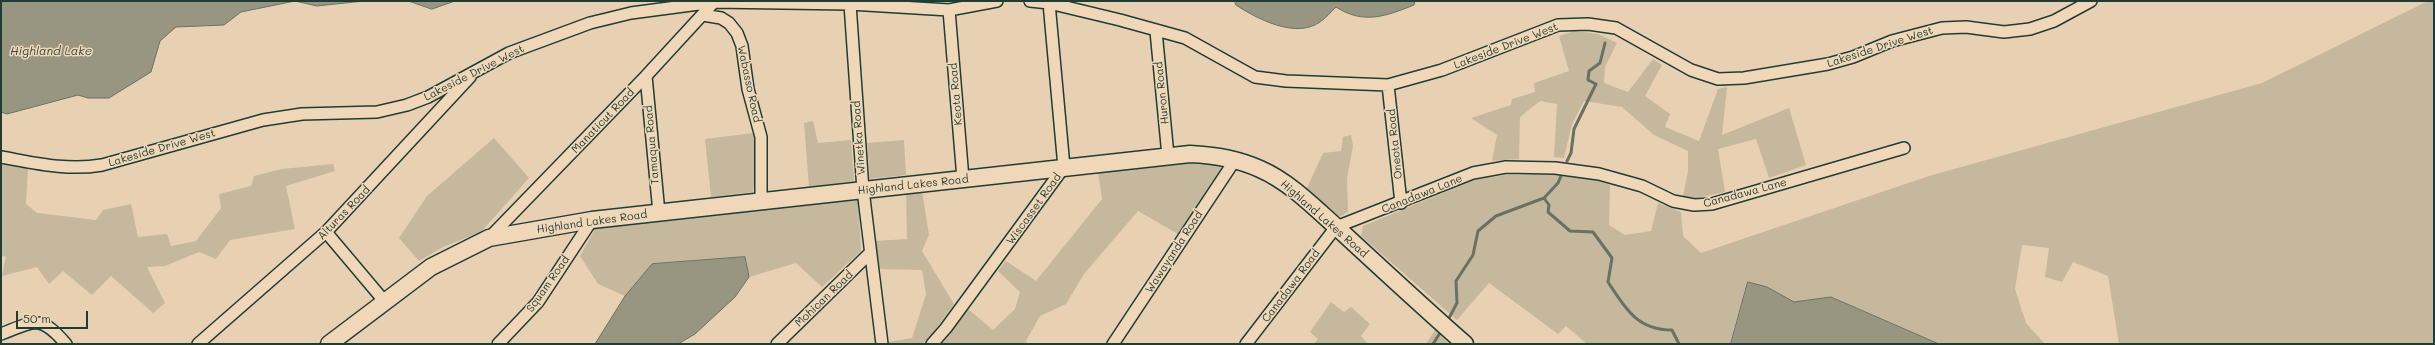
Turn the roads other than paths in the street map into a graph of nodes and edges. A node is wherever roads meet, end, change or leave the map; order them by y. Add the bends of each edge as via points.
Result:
1 (997, 1) edge
2 (1030, 1) edge
3 (2091, 1) edge
4 (714, 2) junction
5 (1049, 3) junction
6 (850, 4) junction
7 (949, 10) junction
8 (703, 15) junction
9 (1156, 31) junction
10 (477, 69) junction
11 (646, 76) junction
12 (1388, 85) junction
13 (1904, 148) dead end
14 (1, 156) edge
15 (1168, 156) junction
16 (1235, 160) junction
17 (1064, 167) junction
18 (963, 179) junction
19 (863, 190) junction
20 (762, 200) junction
21 (1401, 203) junction
22 (659, 213) junction
23 (592, 220) junction
24 (1336, 227) junction
25 (326, 232) junction
26 (489, 238) junction
27 (870, 253) junction
28 (385, 302) junction
29 (1, 334) edge
30 (1250, 343) edge
31 (66, 344) edge
32 (198, 344) edge
33 (329, 344) edge
34 (498, 344) edge
35 (777, 344) edge
36 (882, 344) edge
37 (932, 344) edge
38 (1113, 344) edge
39 (1465, 344) edge

1 - 7 street, Lakeside Drive West
2 - 5 street, Lakeside Drive West
3 - 12 street, Lakeside Drive West via 2054,21 2030,29 2004,32 1966,27 1942,28 1892,41 1853,58 1744,78 1718,79 1691,70 1616,28 1575,23 1558,25 1418,78
4 - 6 street, Lakeside Drive West
4 - 8 street, Manaticut Road
4 - 10 street, Lakeside Drive West via 632,13 590,23 509,53
5 - 9 street, Lakeside Drive West
5 - 17 street, Wiscasset Road
6 - 7 street, Lakeside Drive West
6 - 19 street, Winetka Road
7 - 18 street, Keota Road
8 - 11 street, Manaticut Road
8 - 20 street, Wabasso Road via 721,18 729,23 737,33 742,46 748,89 761,137
9 - 12 street, Lakeside Drive West via 1186,38 1255,77 1286,81
9 - 15 street, Huron Road
10 - 14 street, Lakeside Drive West via 428,97 407,105 377,112 302,114 263,120 102,165 71,169
10 - 25 street, Alturas Road
11 - 22 street, Tamaqua Road
11 - 26 street, Manaticut Road
12 - 21 street, Oneota Road
13 - 21 street, Canadawa Lane via 1718,202 1694,206 1673,201 1642,186 1606,176 1555,168 1506,167 1473,174
15 - 16 street, Highland Lakes Road via 1205,155
15 - 17 street, Highland Lakes Road
16 - 24 street, Highland Lakes Road via 1277,178
16 - 38 street, Wawayanda Road
17 - 18 street, Highland Lakes Road
17 - 37 street, Wiscasset Road
18 - 19 street, Highland Lakes Road
19 - 20 street, Highland Lakes Road
19 - 27 street, Winetka Road
20 - 22 street, Highland Lakes Road
21 - 24 street, Canadawa Lane
22 - 23 street, Highland Lakes Road
23 - 26 street, Highland Lakes Road
23 - 34 street, Squam Road via 538,302
24 - 30 street, Canadawa Road
24 - 39 street, Highland Lakes Road
25 - 28 street
25 - 32 street, Alturas Road
26 - 28 street, Highland Lakes Road via 431,267
27 - 35 street, Mohican Road
27 - 36 street, Winetka Road
28 - 33 street, Highland Lakes Road
29 - 31 street via 31,322 51,327

